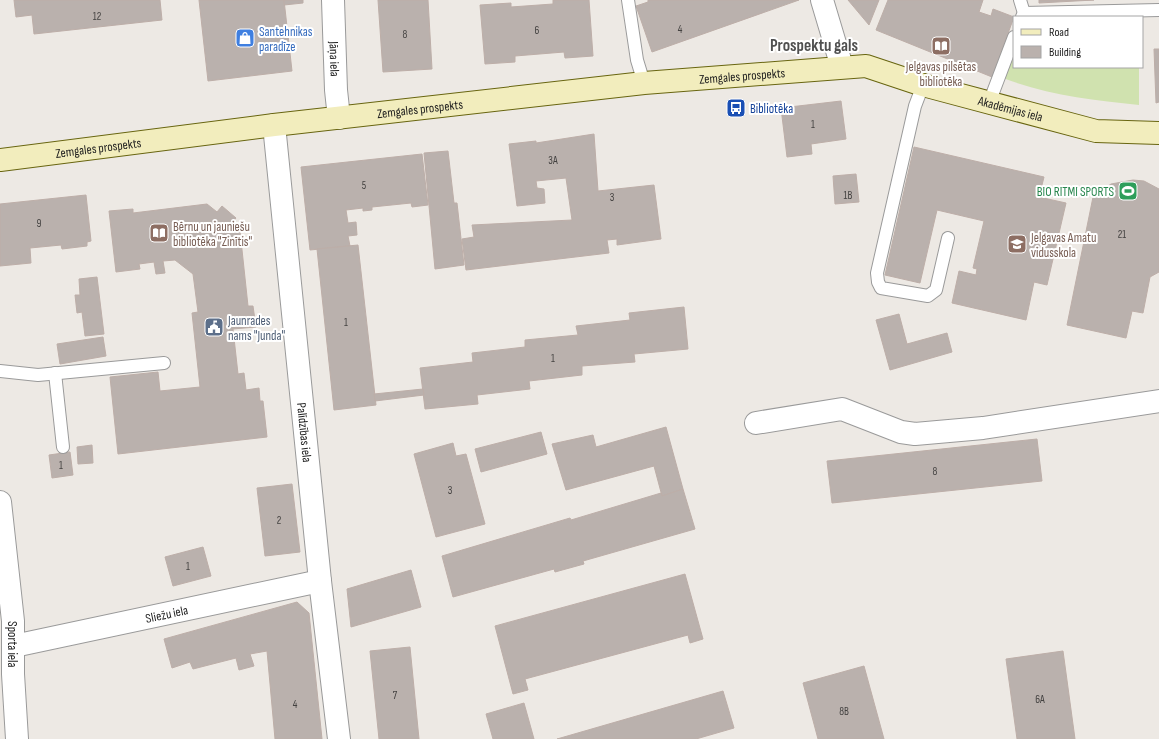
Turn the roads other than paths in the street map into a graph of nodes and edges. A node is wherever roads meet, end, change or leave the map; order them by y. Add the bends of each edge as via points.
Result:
1 (333, 0) edge
2 (628, 0) edge
3 (822, 0) edge
4 (1020, 0) edge
5 (1159, 10) edge
6 (1023, 15) edge
7 (1013, 40) edge
8 (842, 67) junction
9 (644, 83) junction
10 (923, 85) junction
11 (989, 103) junction
12 (340, 118) junction
13 (274, 125) junction
14 (1159, 133) edge
15 (0, 160) edge
16 (948, 238) dead end
17 (164, 363) dead end
18 (0, 371) edge
19 (55, 373) junction
20 (1159, 401) edge
21 (756, 423) dead end
22 (63, 447) dead end
23 (0, 502) edge
24 (320, 581) junction
25 (7, 647) edge
26 (17, 739) edge
27 (339, 739) edge

1 - 12 street, Jāņa iela via 336,90
2 - 9 lane via 637,60
3 - 8 street
4 - 6 lane
5 - 6 lane
7 - 11 lane
8 - 9 main road, Zemgales prospekts
8 - 10 main road, Akadēmijas iela via 866,66
9 - 12 main road, Zemgales prospekts
10 - 11 main road, Akadēmijas iela
10 - 16 lane via 878,273 878,282 882,288 928,296 936,290
11 - 14 main road, Akadēmijas iela via 1096,131
12 - 13 main road, Zemgales prospekts
13 - 15 main road, Zemgales prospekts
13 - 24 street, Palīdzības iela
17 - 19 lane
18 - 19 lane via 38,375
19 - 22 lane
20 - 21 street via 983,428 915,434 901,432 842,409
23 - 25 street, Sporta iela via 13,621
24 - 25 street, Sliežu iela
24 - 27 street, Palīdzības iela
25 - 26 street, Sporta iela via 13,674

